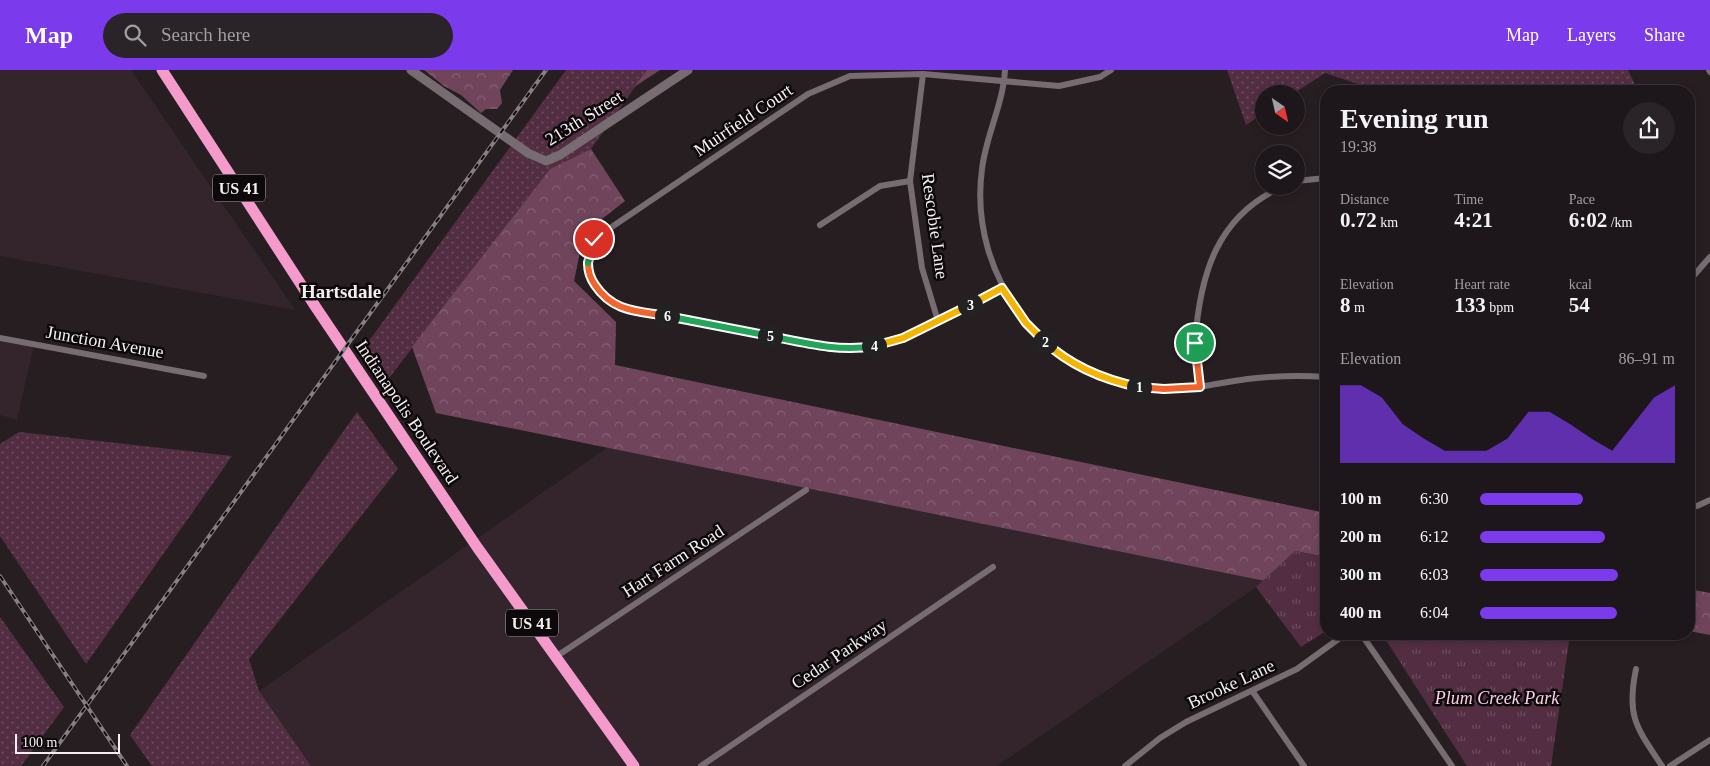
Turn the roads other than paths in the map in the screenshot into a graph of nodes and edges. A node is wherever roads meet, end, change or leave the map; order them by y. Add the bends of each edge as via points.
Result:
1 (162, 70) edge
2 (410, 70) edge
3 (688, 70) edge
4 (1005, 70) edge
5 (1111, 70) edge
6 (923, 74) junction
7 (1004, 82) junction
8 (1320, 179) edge
9 (1305, 180) edge
10 (910, 181) junction
11 (1264, 195) edge
12 (820, 225) dead end
13 (1709, 262) edge
14 (1695, 275) edge
15 (1002, 288) junction
16 (938, 321) junction
17 (0, 338) edge
18 (204, 376) dead end
19 (1320, 377) edge
20 (1200, 387) junction
21 (806, 490) dead end
22 (1710, 500) edge
23 (1697, 506) dead end
24 (993, 568) dead end
25 (1337, 640) edge
26 (1365, 640) edge
27 (556, 656) junction
28 (1636, 669) dead end
29 (1252, 692) junction
30 (1710, 740) edge
31 (634, 766) edge
32 (702, 766) edge
33 (1125, 766) edge
34 (1304, 766) edge
35 (1452, 766) edge
36 (1662, 766) edge
37 (1670, 766) edge

1 - 27 highway, Indianapolis Boulevard / US 41 via 314,306
2 - 3 street, 213th Street via 528,153 546,161 560,155
4 - 7 street
5 - 7 street, Muirfield Court via 1100,77 1059,86
6 - 7 street, Muirfield Court
6 - 10 street, Rescobie Lane
6 - 16 street, Muirfield Court via 850,76 808,94 594,239 588,264 590,276 604,297 620,308 823,347 857,349 880,345
7 - 15 street via 982,169 981,199 990,260
8 - 9 street
10 - 12 street via 880,186
10 - 16 street, Rescobie Lane via 922,268
11 - 20 street via 1233,221 1212,256 1204,281 1195,343
13 - 14 street
15 - 16 street
15 - 20 street via 1038,335 1068,360 1087,370 1138,387
17 - 18 street, Junction Avenue
19 - 20 street via 1248,379
21 - 27 street, Hart Farm Road
22 - 23 street
24 - 32 street, Cedar Parkway
25 - 29 street, Brooke Lane via 1297,669
26 - 35 street
27 - 31 highway, Indianapolis Boulevard / US 41
28 - 36 street via 1631,700 1633,716 1638,730
29 - 33 street, Brooke Lane via 1186,722
29 - 34 street
30 - 37 street

